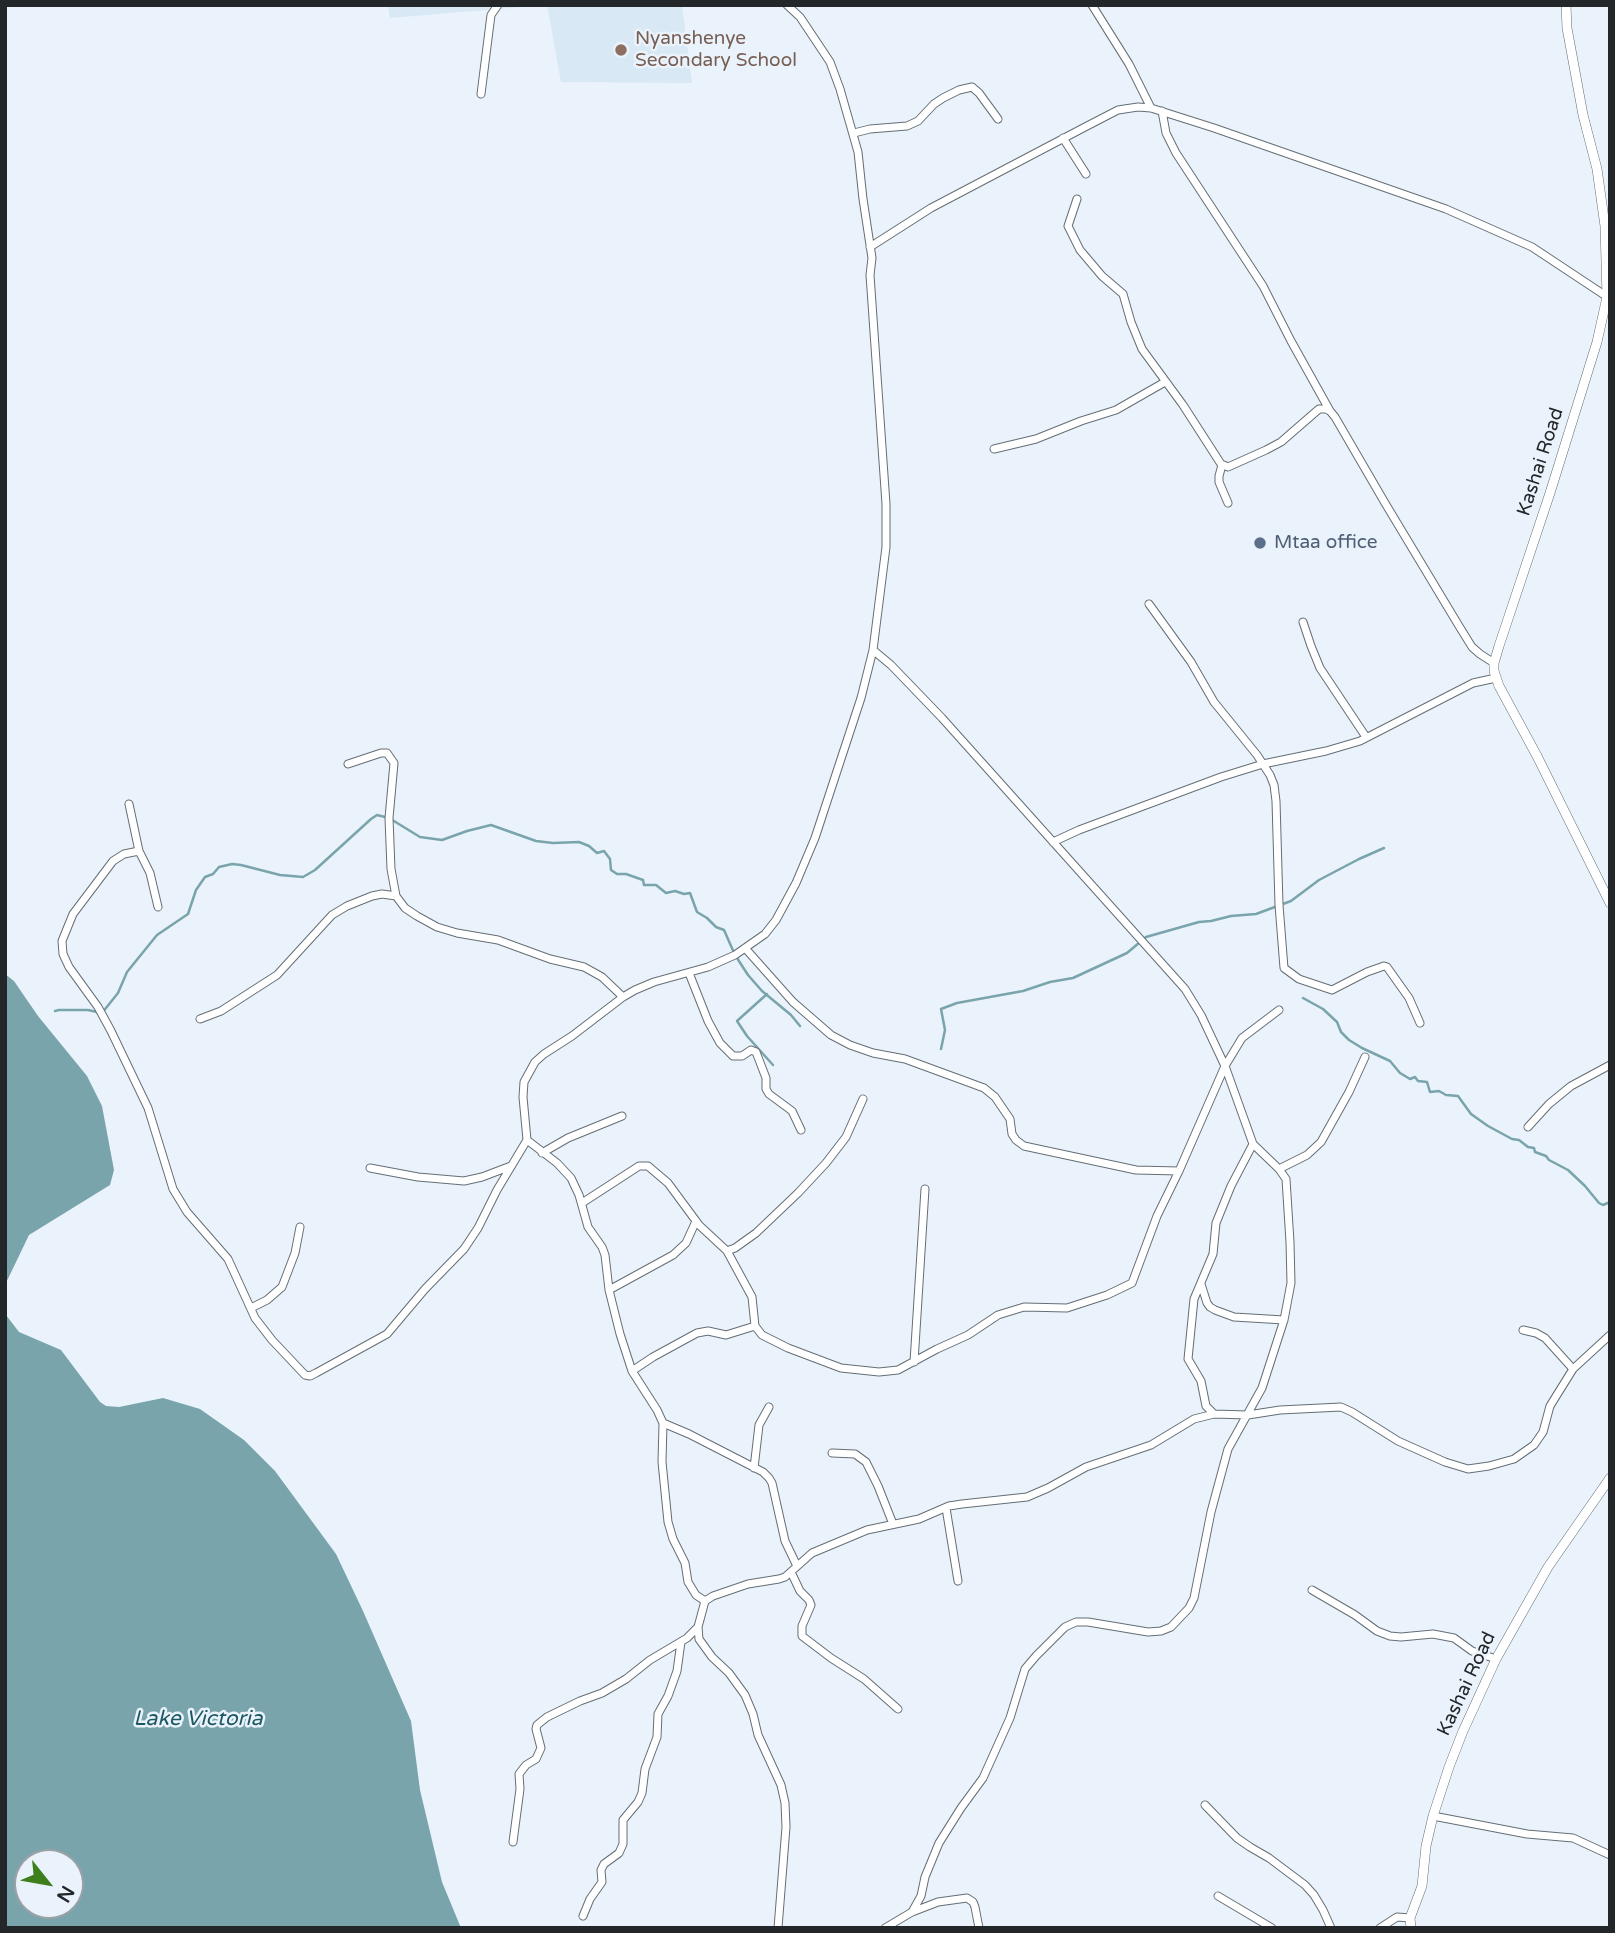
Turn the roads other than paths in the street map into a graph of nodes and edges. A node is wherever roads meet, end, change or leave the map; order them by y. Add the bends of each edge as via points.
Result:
1 (498, 5) edge
2 (787, 5) edge
3 (1092, 5) edge
4 (1566, 5) edge
5 (481, 94) dead end
6 (1151, 108) junction
7 (1162, 111) junction
8 (998, 120) dead end
9 (854, 134) junction
10 (1063, 138) junction
11 (1086, 174) dead end
12 (1077, 200) dead end
13 (870, 247) junction
14 (1609, 298) edge
15 (1165, 382) junction
16 (1330, 411) junction
17 (994, 449) dead end
18 (1222, 465) junction
19 (1228, 503) dead end
20 (1149, 604) dead end
21 (1303, 622) dead end
22 (873, 650) junction
23 (1494, 663) junction
24 (1496, 678) junction
25 (1366, 737) junction
26 (348, 764) dead end
27 (1263, 764) junction
28 (129, 804) dead end
29 (1053, 842) junction
30 (139, 851) junction
31 (396, 896) junction
32 (1610, 903) edge
33 (158, 907) dead end
34 (745, 948) junction
35 (689, 972) junction
36 (623, 997) junction
37 (1279, 1010) dead end
38 (200, 1019) dead end
39 (1420, 1023) dead end
40 (1365, 1057) dead end
41 (1610, 1065) edge
42 (1225, 1066) junction
43 (863, 1099) dead end
44 (622, 1116) dead end
45 (1528, 1127) dead end
46 (801, 1130) dead end
47 (527, 1140) junction
48 (1253, 1144) junction
49 (542, 1153) junction
50 (512, 1166) junction
51 (370, 1168) dead end
52 (1279, 1168) junction
53 (1180, 1171) junction
54 (925, 1189) dead end
55 (582, 1203) junction
56 (696, 1221) junction
57 (300, 1227) dead end
58 (727, 1251) junction
59 (1201, 1284) junction
60 (609, 1290) junction
61 (251, 1308) junction
62 (1284, 1320) junction
63 (755, 1326) junction
64 (1523, 1330) dead end
65 (1610, 1335) edge
66 (914, 1362) junction
67 (1573, 1369) junction
68 (632, 1371) junction
69 (769, 1407) dead end
70 (1214, 1414) junction
71 (1248, 1415) junction
72 (663, 1423) junction
73 (832, 1454) dead end
74 (754, 1468) junction
75 (1610, 1478) edge
76 (946, 1508) junction
77 (893, 1524) junction
78 (794, 1569) junction
79 (958, 1581) dead end
80 (1312, 1590) dead end
81 (705, 1601) junction
82 (698, 1627) junction
83 (681, 1642) junction
84 (1496, 1659) junction
85 (898, 1709) dead end
86 (1205, 1805) dead end
87 (1433, 1816) junction
88 (513, 1842) dead end
89 (1610, 1855) edge
90 (1218, 1896) dead end
91 (912, 1912) junction
92 (583, 1916) dead end
93 (1411, 1923) edge
94 (778, 1928) edge
95 (885, 1928) edge
96 (979, 1928) edge
97 (1272, 1928) edge
98 (1331, 1928) edge
99 (1380, 1928) edge

1 - 5 street via 491,15
2 - 9 street via 830,62
3 - 6 street
4 - 14 street, Kashai Road via 1569,41 1597,169
6 - 7 street
6 - 10 street via 1118,110
7 - 14 street via 1488,226 1532,247
7 - 16 street via 1176,153 1263,286
8 - 9 street via 972,87 943,98 907,127
9 - 13 street
10 - 11 street
10 - 13 street via 930,208
12 - 15 street via 1068,222 1072,235 1088,261 1124,294 1142,349
13 - 22 street via 887,527
14 - 23 street, Kashai Road
15 - 17 street via 1116,410
15 - 18 street
16 - 18 street via 1319,410 1281,442 1228,467
16 - 23 street via 1472,646
18 - 19 street via 1219,482
20 - 27 street via 1214,702
21 - 25 street via 1320,668
22 - 29 street via 942,718
22 - 34 street via 836,775 796,883 776,920
23 - 24 street, Kashai Road
24 - 25 street via 1474,683
24 - 32 street, Kashai Road
25 - 27 street
26 - 31 street via 387,752 394,763 389,818
27 - 29 street
27 - 39 street via 1274,785 1276,802 1284,968 1299,979 1332,990 1387,967
28 - 30 street
29 - 42 street via 1185,989
30 - 33 street
30 - 61 street via 113,861 73,914 62,941 63,954 102,1013 149,1108 173,1189 228,1259
31 - 36 street via 405,908 437,926 584,967
31 - 38 street via 372,896 332,915 277,975
34 - 35 street
34 - 53 street via 793,1002 831,1035 984,1088 995,1097 1010,1119 1012,1134 1024,1146 1136,1170
35 - 36 street
35 - 46 street via 720,1043 733,1056 751,1049 756,1052 766,1078 765,1089 788,1107
36 - 47 street via 535,1062 524,1082
37 - 42 street via 1242,1038
40 - 52 street via 1321,1142 1307,1155
41 - 45 street via 1572,1086
42 - 48 street
42 - 53 street
43 - 58 street via 846,1137 826,1163 756,1233
44 - 49 street
47 - 49 street
47 - 50 street
48 - 52 street
48 - 59 street via 1216,1223 1213,1254
49 - 55 street via 571,1178
50 - 51 street via 464,1181
50 - 61 street via 464,1249 387,1334 353,1353 305,1375 272,1340
52 - 62 street via 1286,1179 1290,1242
53 - 66 street via 1132,1283 1067,1308 1024,1307 998,1315
54 - 66 street
55 - 56 street via 639,1166 648,1166
55 - 60 street via 588,1227 605,1255
56 - 58 street
56 - 60 street via 686,1243 673,1255
57 - 61 street via 282,1287
58 - 63 street via 752,1297
59 - 62 street via 1207,1303 1215,1310 1234,1317
59 - 70 street via 1194,1299 1187,1354 1202,1381 1206,1406
60 - 68 street
62 - 71 street via 1262,1388
63 - 66 street via 772,1341 841,1367 887,1372
63 - 68 street via 726,1335 697,1333
64 - 67 street via 1545,1338
65 - 67 street
67 - 71 street via 1550,1406 1534,1445 1514,1459 1477,1469 1422,1452 1341,1407
68 - 72 street
69 - 74 street via 759,1425
70 - 71 street
70 - 76 street via 1194,1419 1151,1445 1086,1467 1027,1497
71 - 91 street via 1228,1449 1189,1608 1161,1631 1076,1622 1036,1656 1025,1669 1010,1718 983,1778 940,1843
72 - 74 street
72 - 81 street via 667,1522 688,1582
73 - 77 street via 855,1454 866,1462
74 - 78 street via 772,1483
75 - 84 street, Kashai Road via 1548,1567
76 - 77 street
76 - 79 street
77 - 78 street via 822,1548
78 - 81 street via 779,1579 748,1584
78 - 85 street via 798,1587 811,1605 802,1636
80 - 84 street via 1390,1636 1433,1634
81 - 82 street
82 - 83 street
82 - 94 street via 705,1648 745,1695 785,1803
83 - 88 street via 602,1693 537,1725 541,1748 519,1774
83 - 92 street via 677,1671 658,1714 657,1737 642,1793 623,1820 623,1844 604,1864 602,1882
84 - 87 street, Kashai Road via 1463,1731
86 - 98 street via 1237,1838 1306,1885
87 - 89 street via 1573,1838
87 - 93 street, Kashai Road
90 - 97 street
91 - 95 street
91 - 96 street via 967,1898 975,1907
93 - 99 street via 1397,1917

